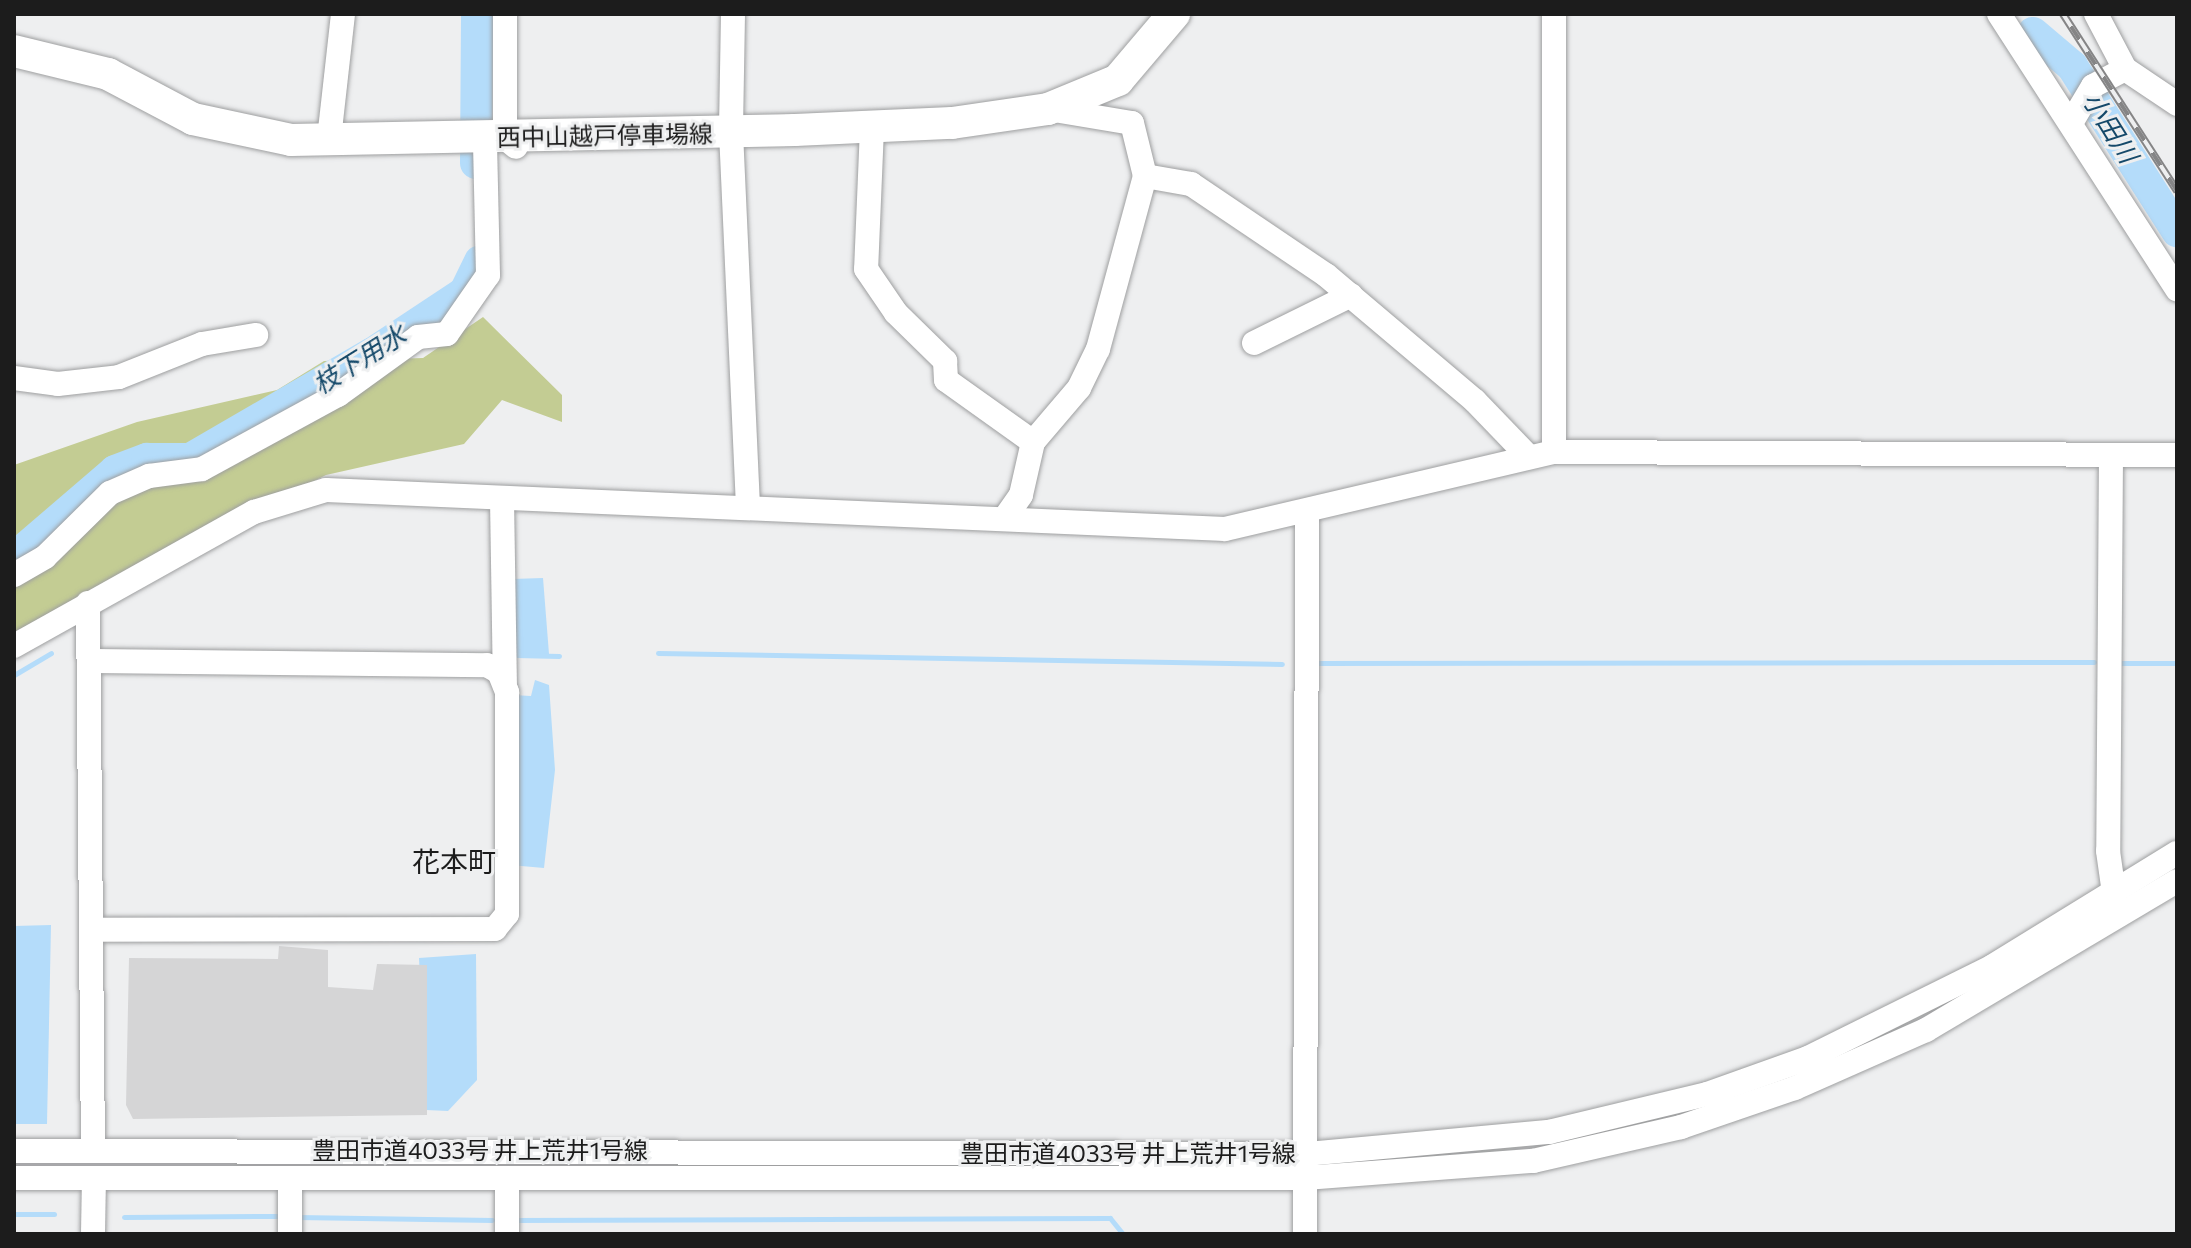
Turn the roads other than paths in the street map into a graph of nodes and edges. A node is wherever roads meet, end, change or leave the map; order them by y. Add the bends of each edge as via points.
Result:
1 (343, 14) edge
2 (505, 14) edge
3 (733, 14) edge
4 (1174, 14) edge
5 (1554, 14) edge
6 (1999, 14) edge
7 (2096, 14) edge
8 (14, 51) edge
9 (2125, 69) junction
10 (2177, 104) edge
11 (1048, 109) junction
12 (2071, 123) junction
13 (872, 128) junction
14 (731, 132) junction
15 (329, 139) junction
16 (494, 141) junction
17 (1145, 176) junction
18 (2177, 289) edge
19 (1351, 295) junction
20 (256, 335) dead end
21 (1254, 343) dead end
22 (14, 378) edge
23 (1033, 442) junction
24 (1554, 452) junction
25 (2177, 455) edge
26 (1528, 456) junction
27 (2111, 456) junction
28 (502, 499) junction
29 (748, 507) junction
30 (1307, 512) junction
31 (1004, 519) junction
32 (14, 575) edge
33 (88, 603) junction
34 (14, 646) edge
35 (93, 661) junction
36 (505, 685) junction
37 (2177, 853) edge
38 (2177, 881) edge
39 (2114, 893) junction
40 (94, 930) junction
41 (14, 1151) edge
42 (93, 1151) junction
43 (1306, 1166) junction
44 (14, 1178) edge
45 (94, 1179) junction
46 (290, 1180) junction
47 (507, 1181) junction
48 (93, 1234) edge
49 (290, 1234) edge
50 (507, 1234) edge
51 (1305, 1234) edge

1 - 15 street
2 - 16 street
3 - 14 street
4 - 11 main road, 西中山越戸停車場線 via 1118,80
5 - 24 street
6 - 12 street
7 - 9 street
8 - 15 main road, 西中山越戸停車場線 via 108,74 193,119 291,140
9 - 10 street
9 - 12 street via 2093,86
11 - 13 main road, 西中山越戸停車場線
11 - 17 street via 1132,123
12 - 18 street
13 - 14 main road, 西中山越戸停車場線
13 - 23 street via 866,269 896,313 945,361 946,380
14 - 16 main road, 西中山越戸停車場線
14 - 29 street
15 - 16 main road, 西中山越戸停車場線
16 - 32 street via 488,275 447,334 418,337 338,395 202,469 149,476 110,493 45,557
17 - 19 street via 1191,184
17 - 23 street via 1098,349 1079,388
19 - 21 street
19 - 26 street via 1475,401
20 - 22 street via 202,344 119,377 58,384
23 - 31 street via 1021,495
24 - 26 street
24 - 27 street
25 - 27 street
26 - 30 street
27 - 39 street via 2108,851
28 - 29 street
28 - 33 street via 362,489 285,500
28 - 36 street
29 - 31 street
30 - 31 street via 1225,529
30 - 43 street
33 - 34 street
33 - 35 street
35 - 36 street via 487,665
35 - 40 street
36 - 40 street via 507,914 495,929
37 - 39 street, 豊田市道4033号 井上荒井1号線
38 - 43 street, 豊田市道4033号 井上荒井1号線 via 1926,1030 1771,1097 1533,1161
39 - 43 street, 豊田市道4033号 井上荒井1号線 via 1905,1014 1728,1088 1549,1132
40 - 42 street
41 - 42 street, 豊田市道4033号 井上荒井1号線
42 - 43 street, 豊田市道4033号 井上荒井1号線
43 - 47 street, 豊田市道4033号 井上荒井1号線
43 - 51 street
44 - 45 street, 豊田市道4033号 井上荒井1号線
45 - 46 street, 豊田市道4033号 井上荒井1号線
45 - 48 street
46 - 47 street, 豊田市道4033号 井上荒井1号線
46 - 49 street
47 - 50 street

